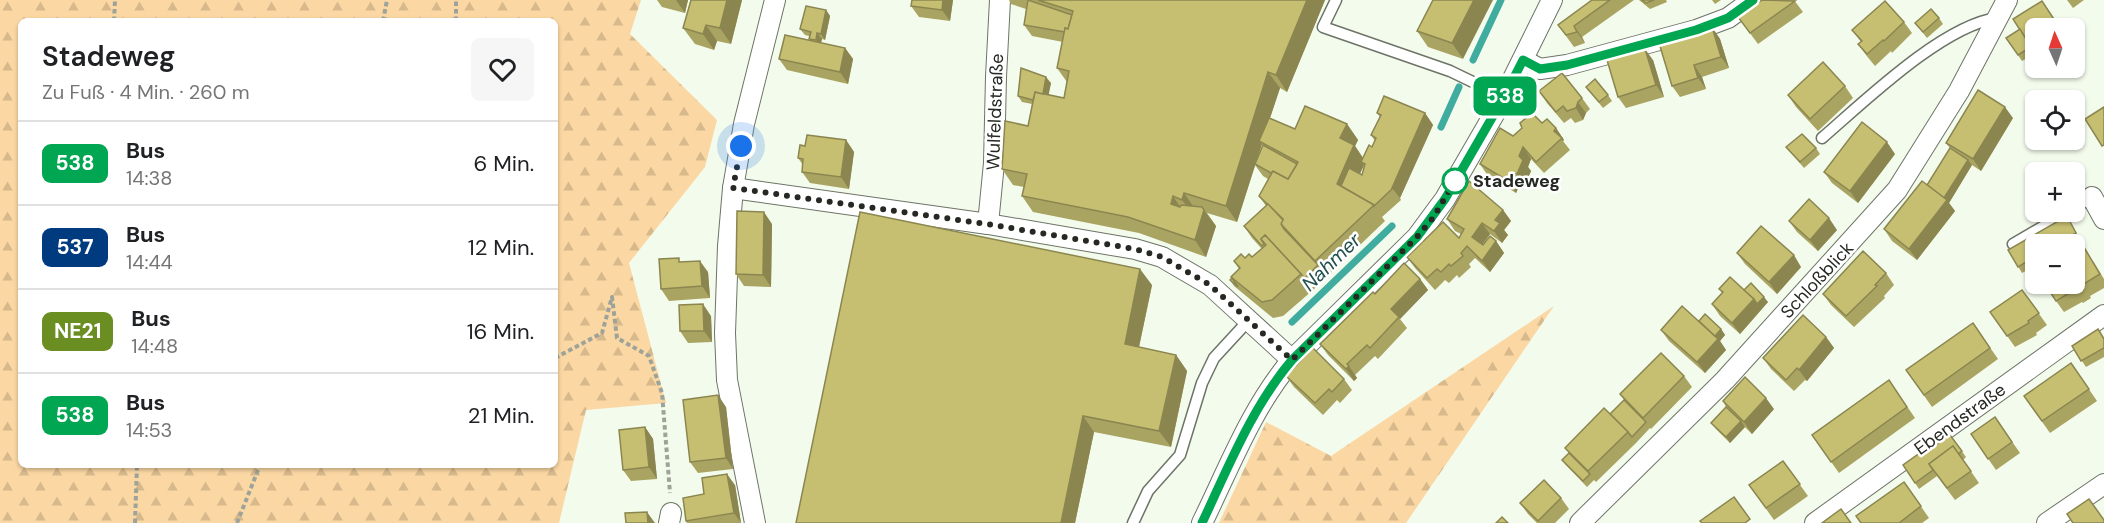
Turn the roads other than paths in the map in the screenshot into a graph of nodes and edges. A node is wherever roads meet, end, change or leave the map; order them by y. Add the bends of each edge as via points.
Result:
1 (775, 0) edge
2 (1000, 0) edge
3 (1336, 0) edge
4 (1552, 0) edge
5 (1753, 0) edge
6 (2007, 0) edge
7 (1997, 18) junction
8 (1523, 60) junction
9 (1504, 97) junction
10 (1822, 138) dead end
11 (733, 188) junction
12 (2092, 197) joint
13 (2085, 201) edge
14 (2104, 219) edge
15 (2051, 222) edge
16 (987, 224) junction
17 (2013, 244) edge
18 (2104, 315) edge
19 (1249, 320) junction
20 (1292, 360) junction
21 (2104, 484) edge
22 (755, 523) edge
23 (1133, 523) edge
24 (1202, 523) edge
25 (1580, 523) edge
26 (1815, 523) edge
27 (2047, 523) edge

1 - 11 street via 744,124
2 - 16 street, Wulfeldstraße via 994,163
3 - 9 lane via 1323,27 1450,71
4 - 8 street
5 - 8 street via 1728,18 1696,30 1567,65 1540,69
6 - 7 street, Schloßblick
7 - 10 lane via 1981,20 1932,47
7 - 25 street, Schloßblick via 1959,91 1897,190 1725,380
8 - 9 street
9 - 20 street via 1445,199 1417,237
11 - 16 street
11 - 22 street via 728,246 727,380
12 - 13 lane
12 - 14 street
15 - 17 lane
16 - 19 street via 1162,257 1210,285
18 - 26 street, Ebendstraße
19 - 20 street
19 - 23 lane via 1214,358 1202,383 1180,455 1148,491
20 - 24 street via 1273,382
21 - 27 street

